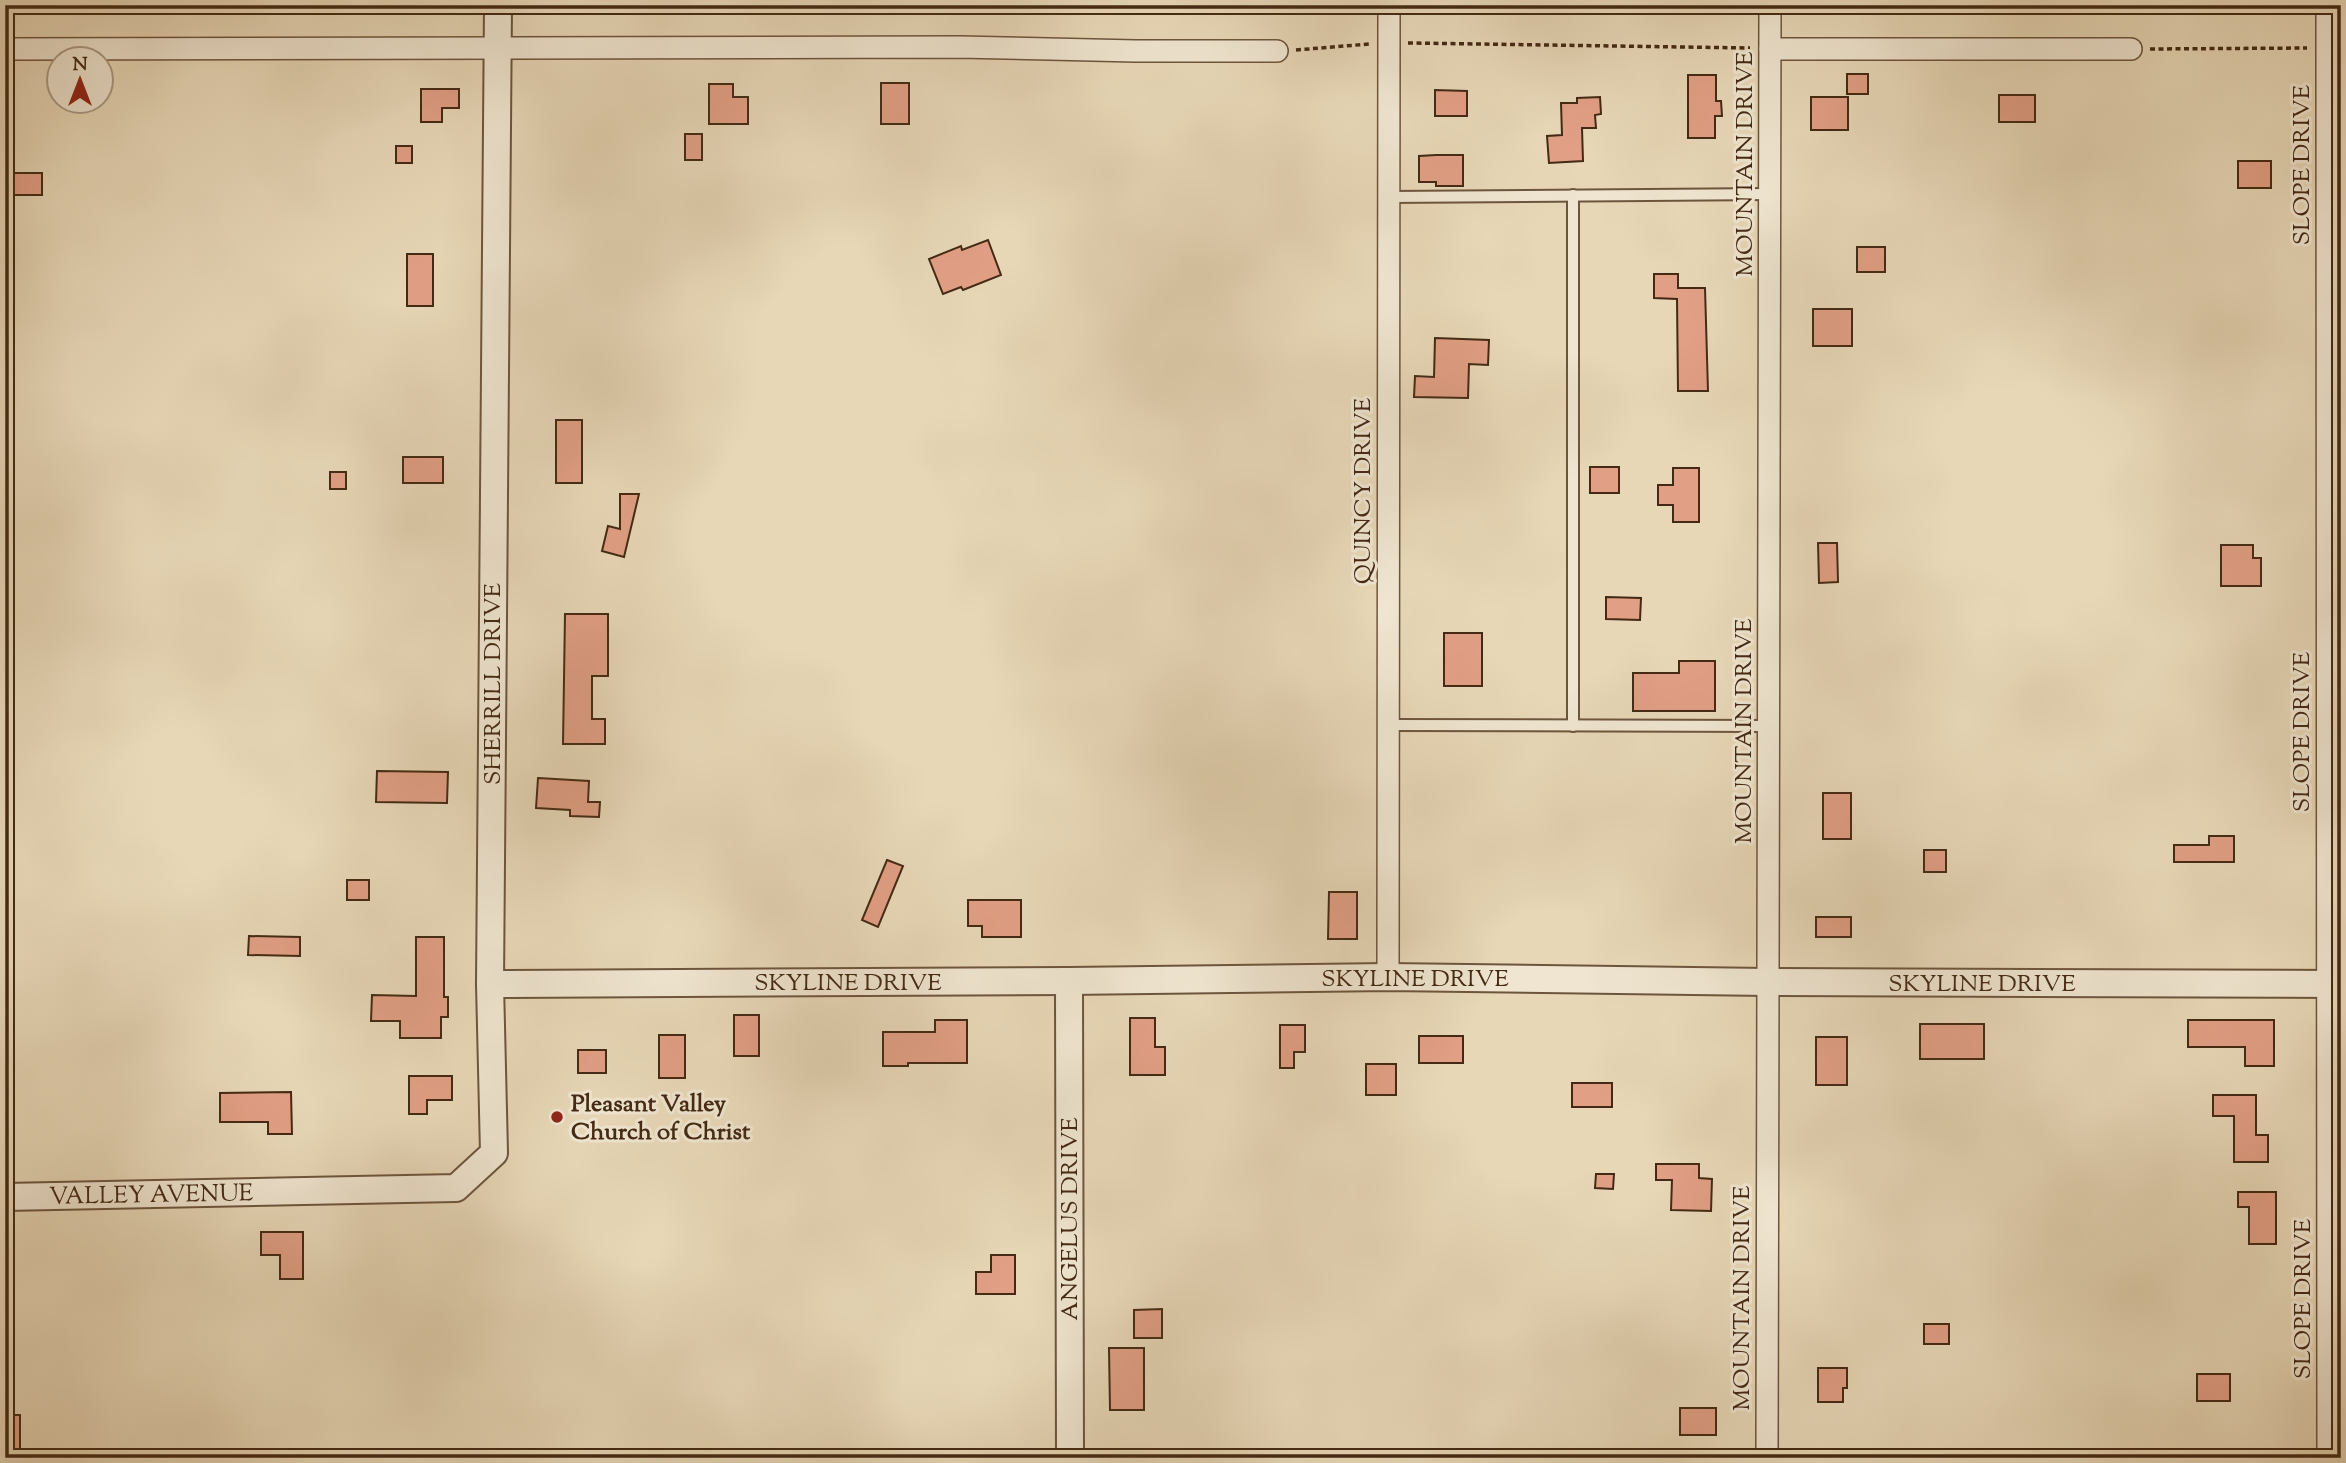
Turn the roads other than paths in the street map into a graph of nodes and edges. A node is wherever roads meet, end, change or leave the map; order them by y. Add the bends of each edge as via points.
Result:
1 (498, 5) edge
2 (1389, 5) edge
3 (1770, 5) edge
4 (2327, 5) edge
5 (498, 48) junction
6 (5, 49) edge
7 (1770, 49) junction
8 (2130, 49) road end
9 (1277, 51) road end
10 (1770, 194) junction
11 (1573, 195) junction
12 (1389, 197) junction
13 (1388, 725) junction
14 (1573, 726) junction
15 (1769, 726) junction
16 (1388, 977) junction
17 (1069, 981) junction
18 (1768, 982) junction
19 (490, 984) junction
20 (2334, 984) edge
21 (298, 1191) joint
22 (5, 1197) edge
23 (1070, 1458) edge
24 (1767, 1458) edge
25 (2328, 1458) edge

1 - 5 street, SHERRILL DRIVE
2 - 12 street, QUINCY DRIVE
3 - 7 street, MOUNTAIN DRIVE
4 - 20 street, SLOPE DRIVE
5 - 6 street
5 - 9 street
5 - 19 street, SHERRILL DRIVE
7 - 8 street
7 - 10 street, MOUNTAIN DRIVE
10 - 11 lane
10 - 15 street, MOUNTAIN DRIVE
11 - 12 lane
11 - 14 lane
12 - 13 street, QUINCY DRIVE
13 - 14 lane
13 - 16 street, QUINCY DRIVE
14 - 15 lane
15 - 18 street, MOUNTAIN DRIVE
16 - 17 street, SKYLINE DRIVE
16 - 18 street, SKYLINE DRIVE
17 - 19 street, SKYLINE DRIVE
17 - 23 street, ANGELUS DRIVE
18 - 20 street, SKYLINE DRIVE
18 - 24 street, MOUNTAIN DRIVE
19 - 21 street, SHERRILL DRIVE via 494,1153 456,1188
20 - 25 street, SLOPE DRIVE
21 - 22 street, VALLEY AVENUE

